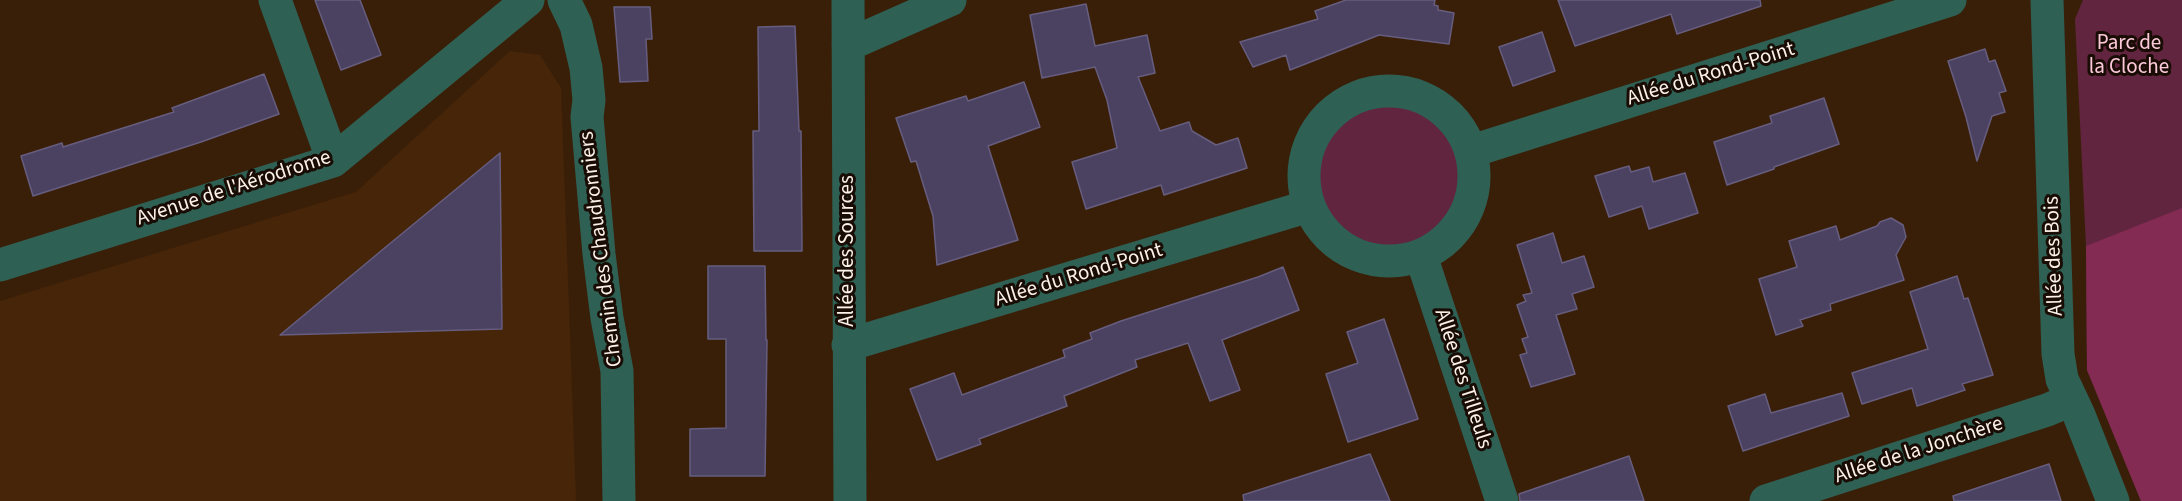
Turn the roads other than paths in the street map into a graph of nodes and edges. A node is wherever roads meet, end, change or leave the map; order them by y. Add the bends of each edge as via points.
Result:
1 (275, 0) edge
2 (528, 0) edge
3 (564, 0) edge
4 (848, 0) edge
5 (951, 0) edge
6 (1950, 0) edge
7 (2047, 0) edge
8 (849, 45) junction
9 (1472, 151) junction
10 (333, 160) junction
11 (1309, 206) junction
12 (1421, 256) junction
13 (0, 265) edge
14 (848, 345) junction
15 (2072, 400) junction
16 (619, 501) edge
17 (850, 501) edge
18 (1502, 501) edge
19 (1766, 501) edge
20 (2113, 501) edge

1 - 10 street
2 - 10 street, Avenue de l'Aérodrome
3 - 16 street, Chemin des Chaudronniers via 576,25 586,68 599,254 617,371
4 - 8 street, Allée des Sources
5 - 8 street
6 - 9 street, Allée du Rond-Point
7 - 15 street, Allée des Bois via 2058,354 2062,379
8 - 14 street, Allée des Sources
9 - 11 street via 1459,126 1440,107 1416,94 1389,90 1361,95 1337,108 1318,128 1306,153 1303,180
9 - 12 street via 1472,201 1460,225 1443,243
10 - 13 street, Avenue de l'Aérodrome
11 - 12 street via 1322,230 1342,248 1367,260 1394,262
11 - 14 street, Allée du Rond-Point
12 - 18 street, Allée des Tilleuls
14 - 17 street, Allée des Sources
15 - 19 street, Allée de la Jonchère
15 - 20 street, Allée des Bois

